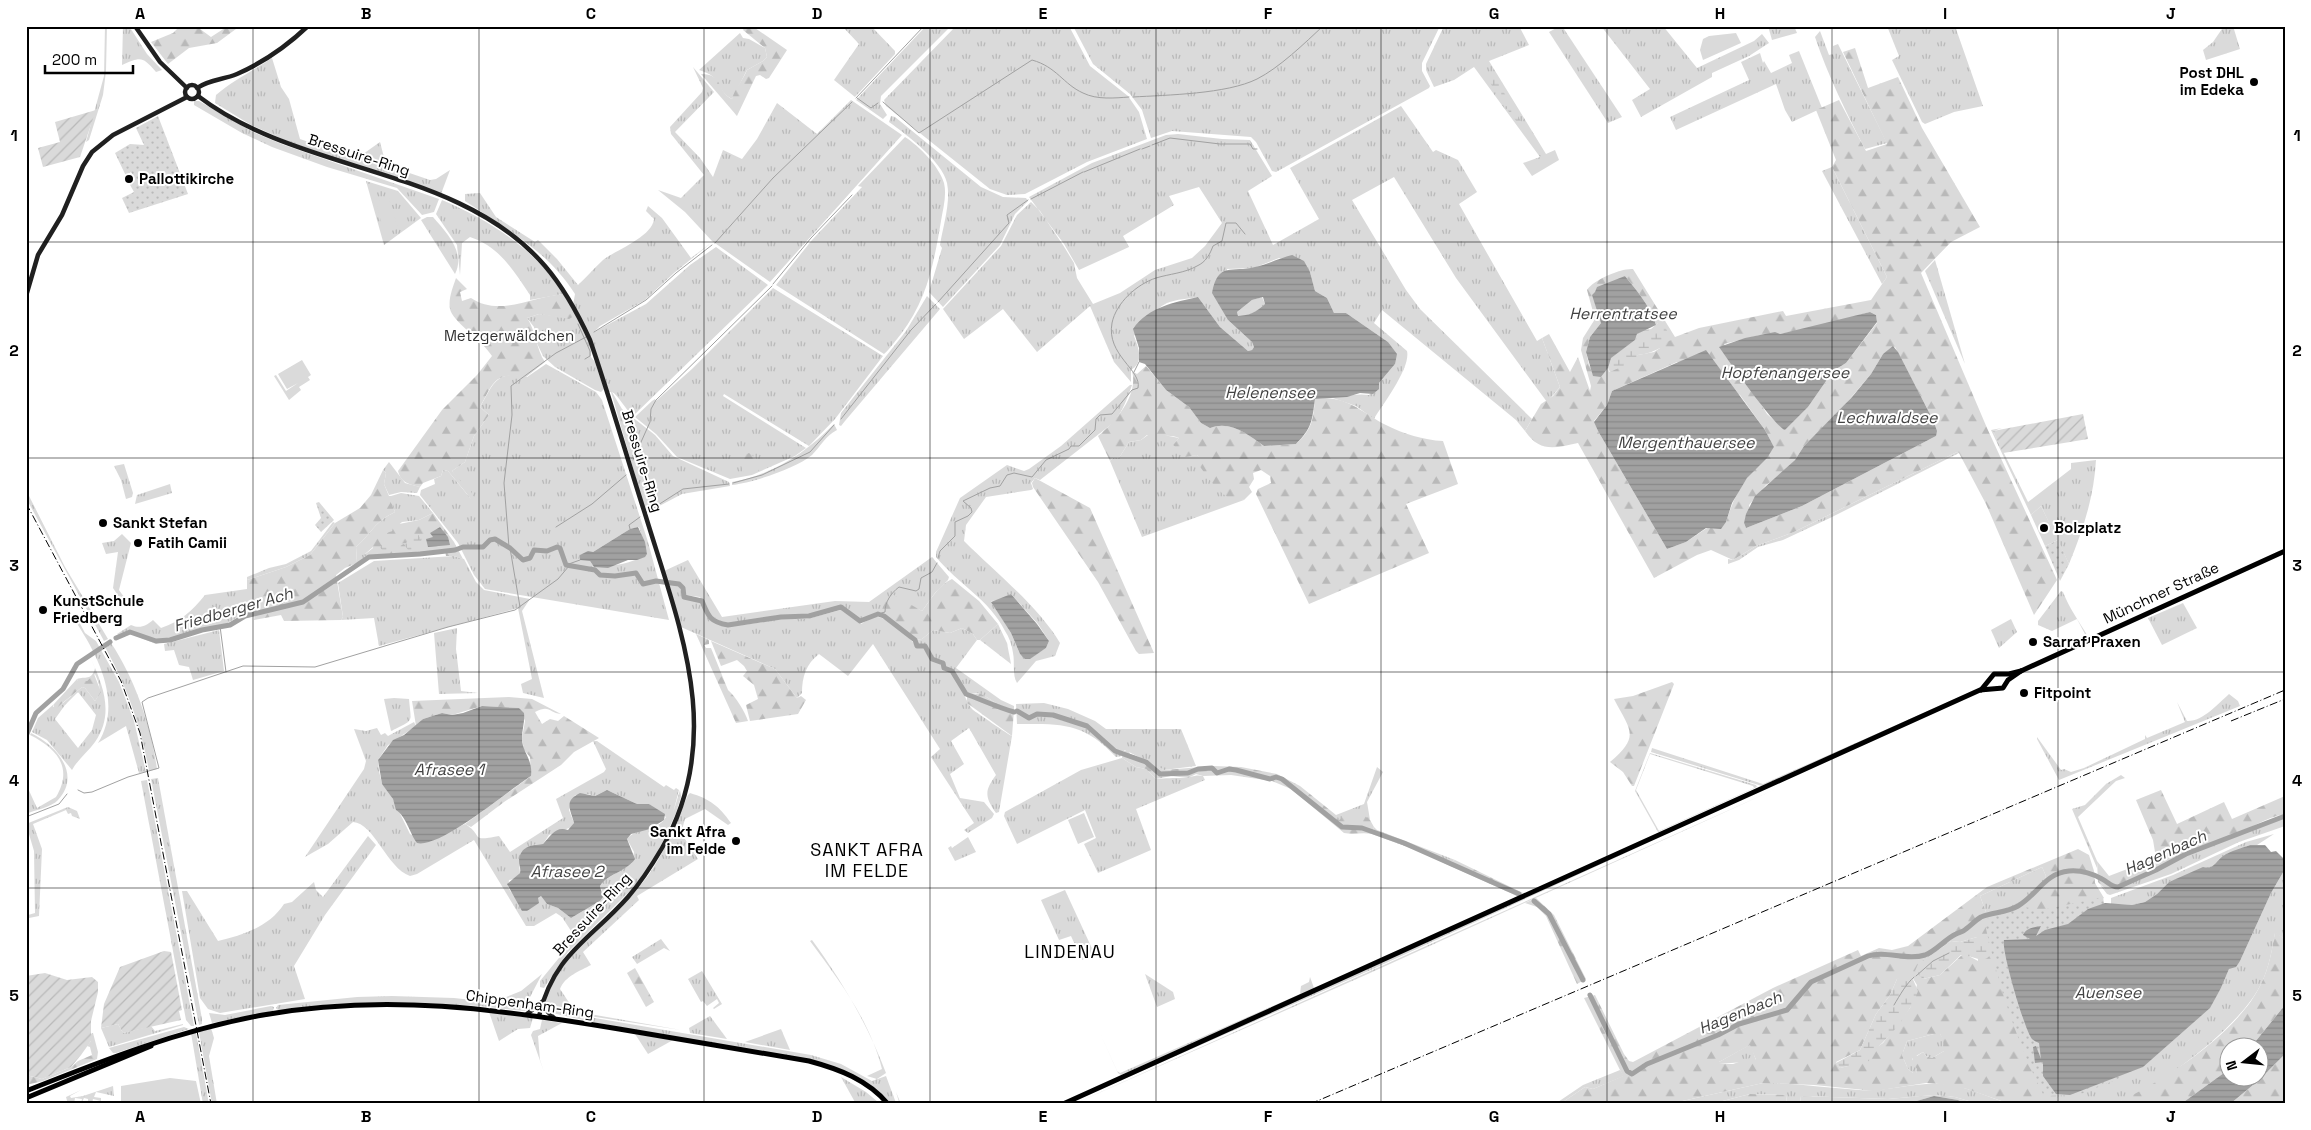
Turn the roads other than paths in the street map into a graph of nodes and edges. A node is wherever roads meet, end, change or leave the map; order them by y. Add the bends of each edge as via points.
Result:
1 (135, 26) edge
2 (308, 26) edge
3 (186, 88) junction
4 (197, 88) junction
5 (198, 96) junction
6 (187, 97) junction
7 (26, 296) edge
8 (2285, 551) edge
9 (2021, 671) junction
10 (2002, 674) junction
11 (1991, 678) junction
12 (2006, 684) junction
13 (1995, 689) junction
14 (1980, 690) junction
15 (543, 1001) junction
16 (527, 1014) junction
17 (539, 1016) junction
18 (554, 1018) junction
19 (157, 1042) junction
20 (26, 1091) edge
21 (26, 1098) edge
22 (888, 1104) edge
23 (1063, 1104) edge

1 - 3 main road via 160,62
2 - 4 main road via 274,53 245,70 210,80
3 - 4 main road via 191,85
3 - 6 main road
4 - 5 main road
5 - 6 main road via 193,99
5 - 15 main road, Bressuire-Ring via 246,125 295,147 448,198 491,221 545,266 573,305 590,340 683,638 694,698 693,758 684,796 667,840 627,898 570,953 556,972
6 - 7 main road via 113,135 92,152 62,215 38,255
8 - 9 main road, Münchner Straße
9 - 10 main road, Münchner Straße
9 - 12 main road, Münchner Straße
10 - 11 main road
10 - 12 main road
11 - 13 main road
11 - 14 main road
12 - 13 main road
13 - 14 main road
14 - 23 main road
15 - 16 main road
15 - 17 main road, Bressuire-Ring
15 - 18 main road
16 - 17 main road, Chippenham-Ring
16 - 19 main road, Chippenham-Ring via 416,1004 322,1007 240,1020
17 - 18 main road, Chippenham-Ring
18 - 22 main road, Chippenham-Ring via 810,1061 856,1078
19 - 20 main road, Chippenham-Ring
19 - 21 main road, Chippenham-Ring

